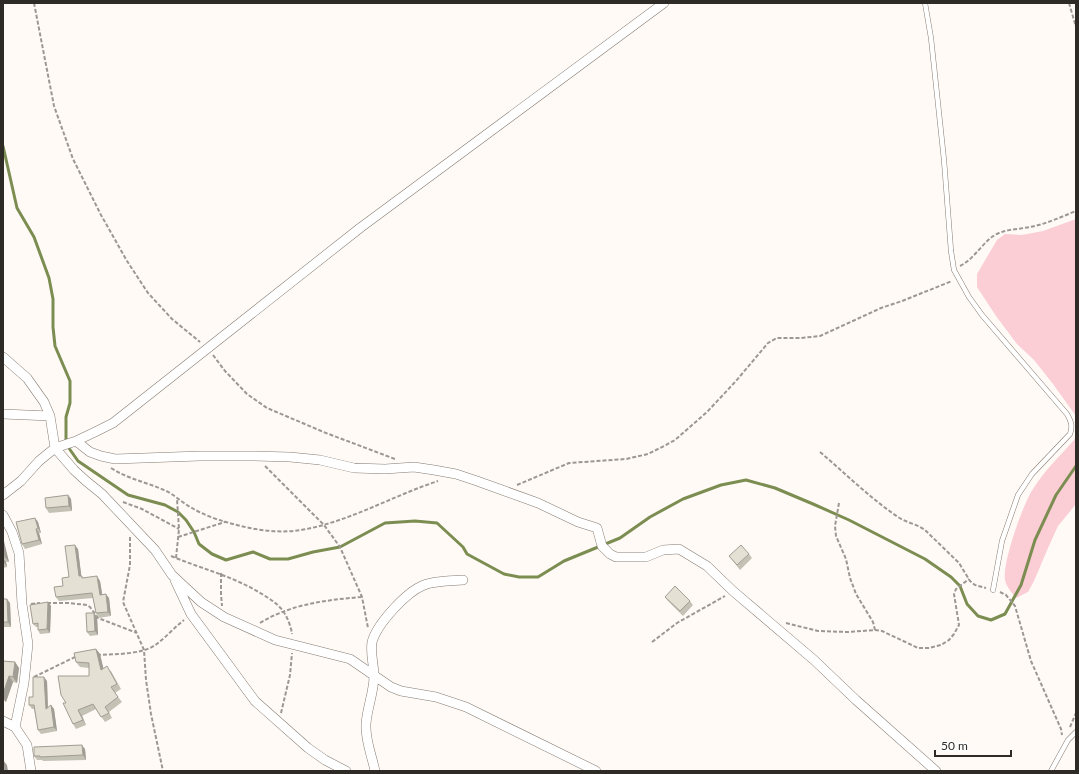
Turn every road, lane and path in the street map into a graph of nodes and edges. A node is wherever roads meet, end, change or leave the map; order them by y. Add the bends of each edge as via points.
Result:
1 (34, 3) edge
2 (664, 3) edge
3 (925, 3) edge
4 (1069, 3) edge
5 (1076, 27) edge
6 (1076, 211) edge
7 (954, 270) junction
8 (959, 278) junction
9 (208, 348) junction
10 (3, 357) edge
11 (3, 414) edge
12 (50, 416) junction
13 (76, 441) junction
14 (55, 448) junction
15 (820, 452) dead end
16 (254, 456) junction
17 (396, 459) dead end
18 (108, 467) dead end
19 (456, 474) junction
20 (504, 491) junction
21 (4, 492) edge
22 (176, 498) junction
23 (122, 502) dead end
24 (839, 504) dead end
25 (3, 515) edge
26 (225, 522) junction
27 (129, 523) junction
28 (324, 525) junction
29 (179, 529) junction
30 (178, 537) junction
31 (155, 550) junction
32 (176, 558) junction
33 (221, 573) junction
34 (172, 575) junction
35 (969, 579) junction
36 (463, 580) dead end
37 (993, 590) junction
38 (733, 591) junction
39 (362, 598) junction
40 (22, 604) junction
41 (284, 611) junction
42 (191, 614) junction
43 (224, 617) junction
44 (784, 622) dead end
45 (250, 629) junction
46 (875, 630) junction
47 (138, 633) junction
48 (652, 642) dead end
49 (372, 643) junction
50 (293, 645) junction
51 (144, 650) junction
52 (92, 655) edge
53 (77, 656) edge
54 (374, 676) junction
55 (24, 683) junction
56 (3, 721) edge
57 (278, 722) junction
58 (15, 727) junction
59 (1076, 732) edge
60 (1064, 748) junction
61 (31, 771) edge
62 (163, 771) edge
63 (346, 771) edge
64 (375, 771) edge
65 (596, 771) edge
66 (936, 771) edge
67 (1051, 771) edge

1 - 9 path via 54,106 73,159 94,201 148,293 172,319
2 - 9 street via 360,228
3 - 7 lane via 931,38
4 - 5 path
6 - 7 path via 1030,227 1000,232 968,262
7 - 8 lane
8 - 20 path via 881,308 820,336 777,338 768,343 707,412 675,440 648,454 569,463
8 - 37 lane via 982,315 1067,414 1072,428 1070,434 1032,474 1018,494 1002,541
9 - 13 street via 113,423
9 - 17 path via 247,394 268,408
10 - 12 street via 27,378 44,402
11 - 12 street
12 - 14 street
13 - 14 street
13 - 16 street via 90,452 115,459
14 - 21 street via 21,481
14 - 27 street
15 - 35 path via 878,503 905,522 926,530 959,563
16 - 19 street via 320,460 354,468 414,467
16 - 28 path
18 - 22 path via 122,475 165,490
19 - 20 street
19 - 28 path
20 - 38 street via 597,528 602,546 616,556 646,557 663,550 679,549 707,566
22 - 26 path
22 - 29 path
23 - 29 path via 142,509
24 - 46 path via 836,536 856,594
25 - 40 street via 19,553
26 - 28 path via 254,529 273,530 300,530
26 - 30 path
27 - 31 street
27 - 47 path via 130,565 123,602
28 - 39 path via 340,547
29 - 30 path
30 - 32 path
31 - 32 path
31 - 34 street
32 - 33 path
33 - 41 path via 248,585
33 - 43 path
34 - 42 street
34 - 43 street via 201,602
35 - 37 path via 975,585
35 - 46 path via 956,589 954,594 959,625 949,640 941,645 918,648
36 - 49 street via 425,584 413,590 401,600 377,630
37 - 60 path via 1006,595 1015,606 1031,661 1061,729
38 - 48 path via 677,623
38 - 66 street via 814,660
39 - 41 path via 330,600
39 - 49 path
40 - 47 path via 87,605 98,618
40 - 55 street via 28,644
41 - 45 path
41 - 50 path via 291,628
42 - 51 path via 157,644
42 - 57 street via 256,701
43 - 45 street
44 - 46 path via 824,632
45 - 50 street
47 - 51 path
49 - 54 street
50 - 54 street via 350,659
50 - 57 path via 290,675
51 - 52 path
51 - 62 path via 150,714
53 - 55 path
54 - 64 street via 366,724 367,743
54 - 65 street via 402,691 436,697 466,707
55 - 58 street
56 - 58 street
57 - 63 street via 308,748
58 - 61 street via 27,744
59 - 60 lane
60 - 67 lane

